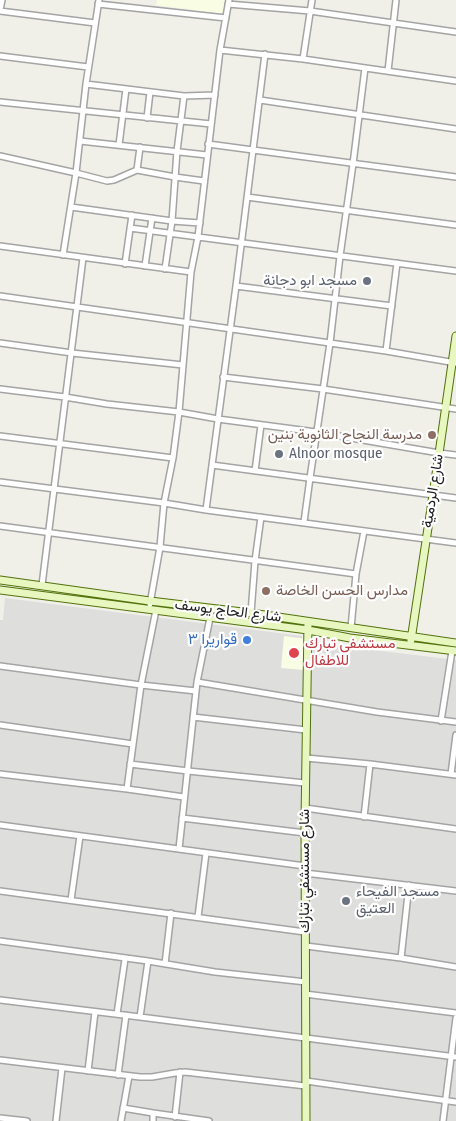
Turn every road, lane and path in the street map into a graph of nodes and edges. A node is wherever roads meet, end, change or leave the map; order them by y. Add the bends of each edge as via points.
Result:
1 (2, 0) edge
2 (312, 0) edge
3 (396, 0) edge
4 (98, 2) edge
5 (229, 2) edge
6 (0, 10) edge
7 (310, 12) junction
8 (226, 18) junction
9 (95, 23) junction
10 (394, 23) junction
11 (456, 32) edge
12 (220, 50) junction
13 (265, 54) junction
14 (0, 56) edge
15 (303, 59) junction
16 (88, 67) junction
17 (365, 68) junction
18 (388, 71) junction
19 (456, 81) edge
20 (86, 84) junction
21 (126, 89) junction
22 (150, 92) junction
23 (215, 94) junction
24 (184, 96) junction
25 (260, 100) junction
26 (0, 102) edge
27 (83, 112) junction
28 (360, 114) junction
29 (123, 116) junction
30 (147, 118) junction
31 (180, 121) junction
32 (211, 124) junction
33 (456, 129) edge
34 (80, 140) junction
35 (208, 144) junction
36 (119, 145) junction
37 (140, 147) junction
38 (253, 150) junction
39 (177, 151) junction
40 (207, 155) junction
41 (0, 156) edge
42 (353, 164) junction
43 (137, 170) junction
44 (76, 173) junction
45 (175, 177) junction
46 (456, 177) edge
47 (204, 180) junction
48 (247, 197) junction
49 (71, 207) junction
50 (347, 211) junction
51 (132, 215) junction
52 (152, 218) junction
53 (172, 221) junction
54 (200, 223) junction
55 (456, 225) edge
56 (130, 228) junction
57 (151, 231) junction
58 (170, 233) junction
59 (198, 237) junction
60 (241, 242) junction
61 (0, 246) edge
62 (64, 255) junction
63 (340, 256) junction
64 (83, 258) junction
65 (397, 263) junction
66 (125, 264) junction
67 (145, 266) junction
68 (165, 269) junction
69 (456, 271) edge
70 (191, 272) junction
71 (236, 286) junction
72 (0, 296) edge
73 (335, 300) junction
74 (392, 306) junction
75 (77, 307) junction
76 (187, 322) junction
77 (230, 329) junction
78 (456, 336) edge
79 (0, 343) edge
80 (330, 343) junction
81 (386, 351) junction
82 (72, 353) junction
83 (454, 363) edge
84 (183, 365) junction
85 (223, 377) junction
86 (323, 389) junction
87 (0, 390) edge
88 (65, 397) junction
89 (446, 408) junction
90 (456, 409) edge
91 (179, 412) junction
92 (218, 419) junction
93 (261, 425) junction
94 (316, 432) junction
95 (0, 436) edge
96 (60, 443) junction
97 (439, 453) junction
98 (456, 455) edge
99 (173, 458) junction
100 (212, 465) junction
101 (255, 471) junction
102 (310, 478) junction
103 (0, 482) edge
104 (53, 490) junction
105 (434, 495) junction
106 (456, 498) edge
107 (164, 503) junction
108 (206, 510) junction
109 (261, 517) junction
110 (304, 522) junction
111 (0, 526) edge
112 (364, 531) junction
113 (48, 532) junction
114 (426, 540) junction
115 (456, 543) edge
116 (160, 547) junction
117 (255, 561) junction
118 (356, 574) junction
119 (0, 580) edge
120 (42, 585) junction
121 (0, 590) edge
122 (151, 607) junction
123 (212, 608) junction
124 (251, 613) junction
125 (211, 617) junction
126 (308, 626) junction
127 (351, 628) junction
128 (411, 637) junction
129 (456, 643) edge
130 (410, 645) junction
131 (454, 651) edge
132 (0, 666) edge
133 (197, 682) junction
134 (141, 685) junction
135 (196, 692) junction
136 (306, 700) junction
137 (193, 717) junction
138 (441, 720) junction
139 (456, 722) edge
140 (0, 726) edge
141 (306, 730) junction
142 (456, 734) edge
143 (133, 744) junction
144 (306, 758) junction
145 (130, 764) junction
146 (370, 764) junction
147 (188, 771) junction
148 (0, 774) edge
149 (453, 774) edge
150 (305, 783) junction
151 (127, 789) junction
152 (184, 797) junction
153 (305, 808) junction
154 (364, 817) junction
155 (182, 818) junction
156 (0, 825) edge
157 (456, 829) edge
158 (305, 833) junction
159 (80, 836) junction
160 (179, 849) junction
161 (206, 853) junction
162 (305, 869) junction
163 (409, 885) junction
164 (0, 891) edge
165 (456, 891) edge
166 (71, 900) junction
167 (171, 913) junction
168 (198, 917) junction
169 (305, 932) junction
170 (0, 941) edge
171 (306, 946) junction
172 (401, 958) junction
173 (125, 959) junction
174 (148, 961) junction
175 (165, 964) junction
176 (456, 967) edge
177 (306, 982) junction
178 (306, 994) junction
179 (0, 1000) edge
180 (95, 1012) junction
181 (456, 1013) edge
182 (117, 1014) junction
183 (126, 1015) junction
184 (140, 1017) junction
185 (456, 1018) edge
186 (306, 1039) junction
187 (453, 1057) edge
188 (0, 1060) edge
189 (62, 1068) junction
190 (88, 1071) junction
191 (180, 1072) junction
192 (118, 1075) junction
193 (128, 1076) junction
194 (306, 1084) junction
195 (446, 1100) junction
196 (456, 1102) edge
197 (123, 1108) junction
198 (153, 1114) junction
199 (175, 1117) junction
200 (0, 1118) edge
201 (27, 1121) edge
202 (56, 1121) edge
203 (121, 1121) edge
204 (153, 1121) edge
205 (209, 1121) edge
206 (306, 1121) edge
207 (443, 1121) edge

1 - 6 street
2 - 7 street
3 - 10 street
4 - 8 street
4 - 9 street
5 - 7 street
5 - 8 street
6 - 9 street
7 - 10 street
7 - 15 street
8 - 12 street
9 - 16 street
10 - 11 street
10 - 18 street
12 - 13 street
12 - 23 street
13 - 15 street
13 - 25 street
14 - 16 street
15 - 17 street
16 - 20 street
17 - 18 street
17 - 28 street
18 - 19 street
20 - 21 street
20 - 27 street
21 - 22 street
21 - 29 street
22 - 24 street
22 - 30 street
23 - 24 street
23 - 32 street
24 - 31 street
25 - 28 street
25 - 38 street
26 - 27 street
27 - 29 street
27 - 34 street
28 - 33 street
28 - 42 street
29 - 30 street
29 - 36 street
30 - 31 street
31 - 32 street
31 - 39 street
32 - 35 street
34 - 36 street
34 - 44 street
35 - 38 street
35 - 40 street
36 - 37 street
37 - 39 street
37 - 43 street
38 - 42 street
38 - 48 street
39 - 40 street
39 - 45 street
40 - 47 street
41 - 44 street
42 - 46 street
42 - 50 street
43 - 44 street via 107,181
43 - 45 street
44 - 49 street
45 - 47 street
45 - 53 street
47 - 54 street
48 - 50 street
48 - 60 street
49 - 51 street
49 - 62 street
50 - 55 street
50 - 63 street
51 - 52 street
51 - 56 street
52 - 53 street
52 - 57 street
53 - 54 street
53 - 58 street
54 - 59 street
56 - 57 street
56 - 66 street
57 - 58 street
57 - 67 street
58 - 59 street
58 - 68 street
59 - 60 street
59 - 70 street
60 - 63 street
60 - 71 street
61 - 62 street
62 - 64 street
63 - 65 street
63 - 73 street
64 - 66 street
64 - 75 street
65 - 69 street
65 - 74 street
66 - 67 street
67 - 68 street
68 - 70 street
70 - 76 street
71 - 73 street
71 - 77 street
72 - 75 street
73 - 74 street
73 - 80 street
74 - 81 street
75 - 76 street
75 - 82 street
76 - 77 street
76 - 84 street
77 - 80 street
77 - 85 street
78 - 83 main road, شارع الردمية
79 - 82 street
80 - 81 street
80 - 86 street
81 - 83 street
82 - 84 street
82 - 88 street
83 - 89 main road, شارع الردمية
84 - 91 street
85 - 86 street
85 - 92 street
86 - 89 street
86 - 94 street
87 - 88 street
88 - 91 street
88 - 96 street
89 - 90 street
89 - 97 main road, شارع الردمية
91 - 92 street
91 - 99 street
92 - 93 street
92 - 100 street
93 - 94 street
93 - 101 street
94 - 97 street
94 - 102 street
95 - 96 street
96 - 99 street
96 - 104 street
97 - 98 street
97 - 105 main road, شارع الردمية
99 - 107 street
100 - 101 street
100 - 108 street
101 - 102 street
102 - 105 street
102 - 110 street
103 - 104 street
104 - 107 street
104 - 113 street
105 - 106 street
105 - 114 main road, شارع الردمية
107 - 108 street
107 - 116 street
108 - 109 street
109 - 110 street
109 - 117 street
110 - 112 street
111 - 113 street
112 - 114 street
112 - 118 street
113 - 116 street
113 - 120 street
114 - 115 street
114 - 128 main road, شارع الردمية
116 - 117 street
116 - 122 street
117 - 118 street
117 - 124 street
118 - 127 street
119 - 120 main road, شارع الحاج يوسف
120 - 122 main road, شارع الحاج يوسف
121 - 122 main road, شارع الحاج يوسف
122 - 123 main road, شارع الحاج يوسف
122 - 125 main road, شارع الحاج يوسف
122 - 134 street
123 - 124 main road, شارع الحاج يوسف
123 - 125 street
124 - 126 main road, شارع الحاج يوسف
125 - 126 main road, شارع الحاج يوسف
125 - 133 street
126 - 127 main road, شارع الحاج يوسف
126 - 130 main road, شارع الحاج يوسف via 350,638
126 - 136 main road, شارع مستشفي تبارك
127 - 128 main road, شارع الحاج يوسف
128 - 129 main road, شارع الحاج يوسف
128 - 130 main road, شارع الردمية
130 - 131 main road, شارع الحاج يوسف
131 - 138 street
132 - 134 street
133 - 135 street
133 - 136 street
134 - 135 street
134 - 143 street
135 - 137 street
136 - 138 street
136 - 141 main road, شارع مستشفي تبارك
137 - 141 street
137 - 147 street
138 - 139 street
140 - 143 street
141 - 144 main road, شارع مستشفي تبارك
142 - 149 street
143 - 145 street
144 - 146 street
144 - 150 main road, شارع مستشفي تبارك
145 - 147 street
145 - 151 street
146 - 149 street
146 - 154 street
147 - 150 street
147 - 152 street
148 - 151 street
150 - 153 main road, شارع مستشفي تبارك
151 - 152 street
152 - 155 street
153 - 154 street
153 - 158 main road, شارع مستشفي تبارك
154 - 157 street
155 - 158 street
155 - 160 street
156 - 159 street
158 - 162 main road, شارع مستشفي تبارك
159 - 160 street
159 - 166 street
160 - 161 street
161 - 162 street
161 - 168 street
162 - 163 street
162 - 169 main road, شارع مستشفي تبارك
163 - 165 street
163 - 172 street
164 - 166 street
166 - 167 street
167 - 168 street
167 - 175 street
168 - 169 street
169 - 171 main road, شارع مستشفي تبارك
170 - 173 street
171 - 172 street
171 - 177 main road, شارع مستشفي تبارك
172 - 176 street
173 - 174 street
173 - 182 street
174 - 175 street
174 - 184 street
175 - 177 street
177 - 178 main road, شارع مستشفي تبارك
178 - 181 street
178 - 186 main road, شارع مستشفي تبارك
179 - 180 street
180 - 182 street
180 - 190 street
182 - 183 street
183 - 184 street
183 - 192 street
184 - 186 street
185 - 187 street
186 - 187 street
186 - 194 main road, شارع مستشفي تبارك
187 - 195 street
188 - 189 street
189 - 190 street
189 - 202 street
190 - 192 street
191 - 193 street via 152,1077
191 - 194 street
191 - 199 street
192 - 193 street
193 - 197 street
194 - 195 street
194 - 206 main road, شارع مستشفي تبارك
195 - 196 street
195 - 207 street
197 - 198 street
197 - 203 street
198 - 199 street
198 - 204 street
199 - 205 street
200 - 201 street

